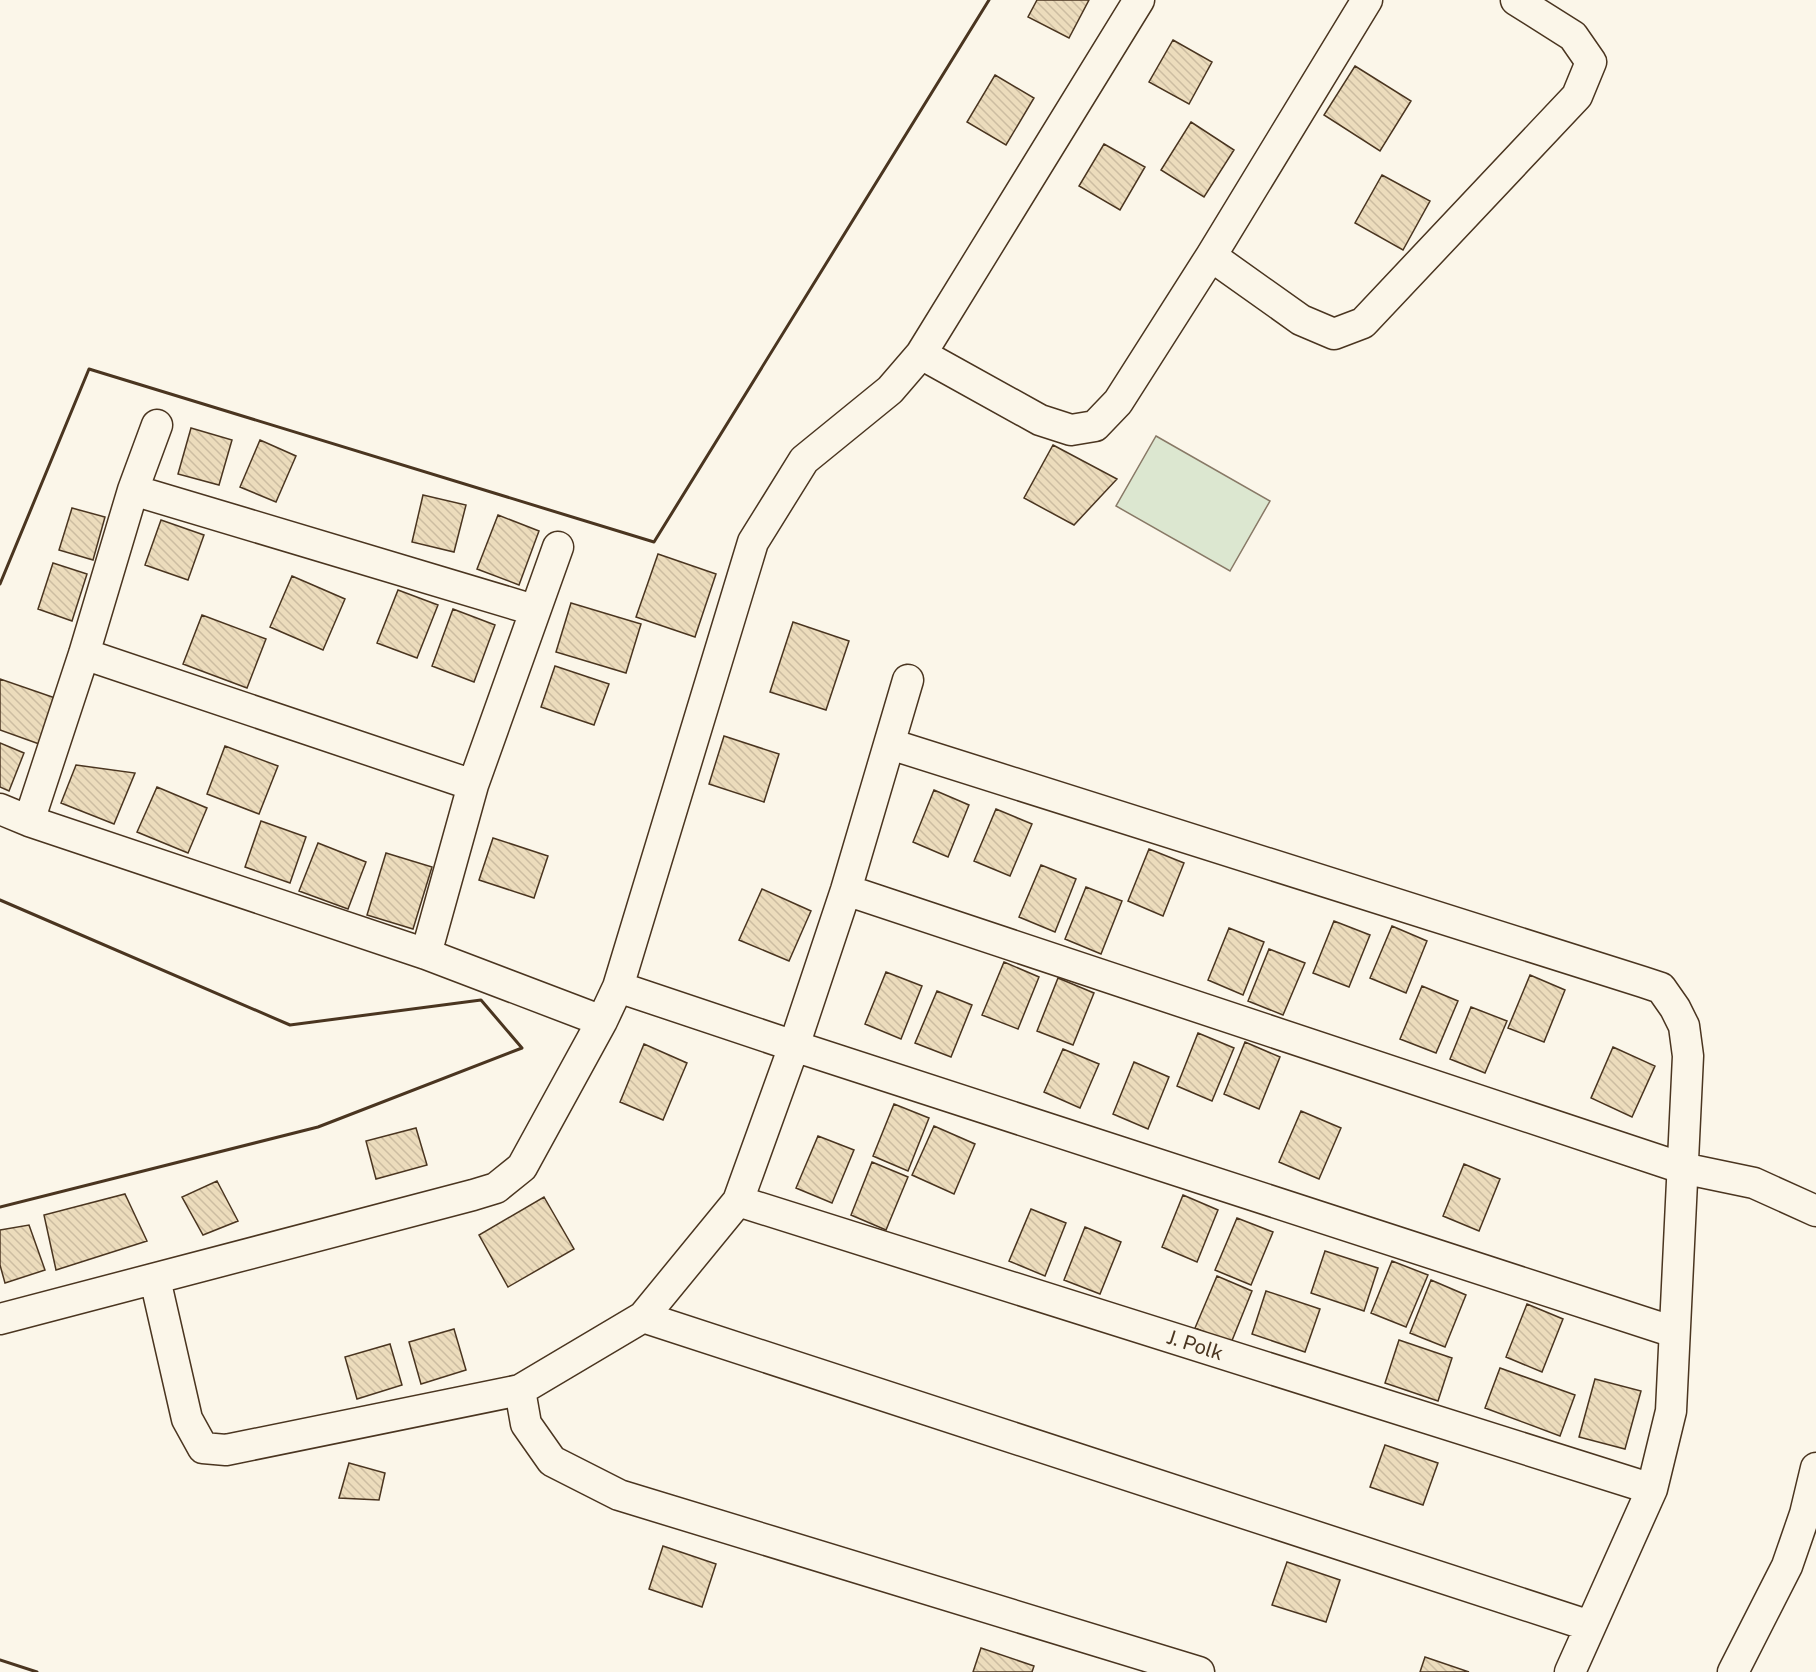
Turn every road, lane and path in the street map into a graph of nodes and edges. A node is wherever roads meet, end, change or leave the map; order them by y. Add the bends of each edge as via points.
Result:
1 (1139, 0) edge
2 (1367, 0) edge
3 (1515, 0) edge
4 (1211, 256) junction
5 (921, 354) junction
6 (157, 425) dead end
7 (133, 490) junction
8 (558, 547) dead end
9 (534, 610) junction
10 (84, 654) junction
11 (908, 680) dead end
12 (890, 744) junction
13 (473, 786) junction
14 (0, 809) edge
15 (29, 821) junction
16 (846, 890) junction
17 (426, 954) junction
18 (618, 987) junction
19 (602, 1021) junction
20 (794, 1046) junction
21 (1682, 1168) junction
22 (738, 1201) junction
23 (1816, 1211) edge
24 (155, 1279) junction
25 (643, 1317) junction
26 (0, 1318) edge
27 (1674, 1332) junction
28 (520, 1390) junction
29 (1816, 1468) edge
30 (1652, 1489) junction
31 (1590, 1626) junction
32 (1199, 1672) edge
33 (1570, 1672) edge
34 (1733, 1672) edge

1 - 5 street
2 - 4 street
3 - 4 street via 1574,36 1591,62 1577,96 1363,323 1334,333 1300,320
4 - 5 street via 1118,402 1095,426 1071,430 1040,420
5 - 18 street via 890,390 804,460 753,542
6 - 7 street
7 - 9 street
7 - 10 street
8 - 9 street
9 - 13 street
10 - 13 street
10 - 15 street
11 - 12 street
12 - 16 street
12 - 21 street via 1661,988 1684,1026 1688,1056
13 - 17 street
14 - 15 street
15 - 17 street
16 - 20 street
16 - 21 street
17 - 19 street
18 - 19 street
18 - 20 street
19 - 24 street via 522,1167 496,1188
20 - 22 street
20 - 27 street
21 - 23 street via 1754,1183
21 - 27 street
22 - 25 street
22 - 30 street, J. Polk
24 - 26 street
24 - 28 street via 187,1419 203,1448 226,1450
25 - 28 street
25 - 31 street
27 - 30 street via 1671,1411
28 - 32 street via 526,1424 552,1461 619,1495
29 - 34 street via 1787,1566
30 - 31 street
31 - 33 street

